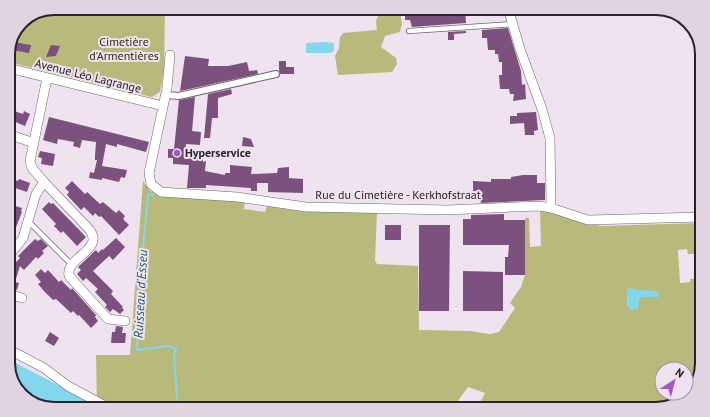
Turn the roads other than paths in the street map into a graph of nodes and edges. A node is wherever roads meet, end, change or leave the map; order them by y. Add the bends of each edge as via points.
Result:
1 (510, 15) edge
2 (512, 24) junction
3 (409, 31) dead end
4 (170, 55) dead end
5 (15, 70) edge
6 (276, 74) dead end
7 (47, 78) junction
8 (166, 95) junction
9 (163, 106) junction
10 (15, 136) edge
11 (34, 143) junction
12 (44, 182) junction
13 (551, 208) junction
14 (695, 216) edge
15 (28, 221) junction
16 (15, 248) edge
17 (72, 265) junction
18 (15, 296) edge
19 (22, 298) dead end
20 (125, 321) dead end
21 (15, 354) edge
22 (99, 402) edge

1 - 2 street
2 - 3 lane
2 - 13 street via 550,138
4 - 8 street
5 - 7 street, Avenue Léo Lagrange
6 - 8 street via 179,96
7 - 9 street, Avenue Léo Lagrange
7 - 11 street
8 - 9 street
9 - 13 street, Rue du Cimetière - Kerkhofstraat via 149,177 152,186 163,192 236,196 306,207 439,210 539,206
10 - 11 street
11 - 12 street via 31,165
12 - 15 street via 36,194
12 - 17 street via 93,235 92,244
13 - 14 street, Rue du Cimetière - Kerkhofstraat via 588,220
15 - 16 street
15 - 17 lane
17 - 20 street via 68,271 69,276 108,319
18 - 19 street
21 - 22 street

